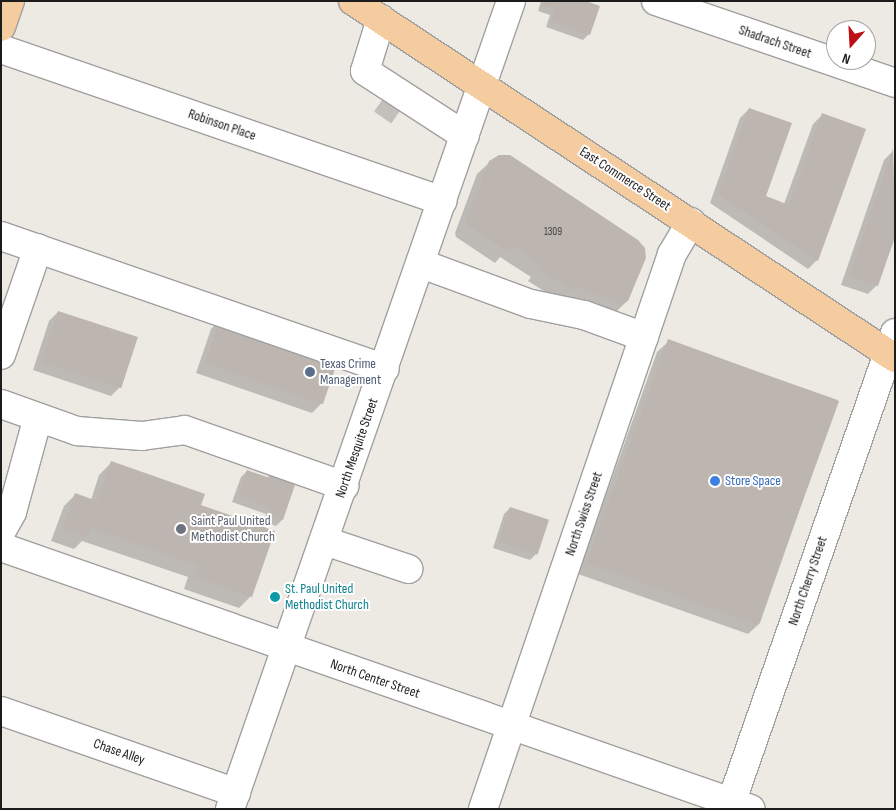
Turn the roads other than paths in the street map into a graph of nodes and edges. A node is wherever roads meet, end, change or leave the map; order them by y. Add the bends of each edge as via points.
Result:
1 (10, 1) edge
2 (354, 1) edge
3 (511, 1) edge
4 (656, 1) edge
5 (381, 19) junction
6 (1, 27) edge
7 (1, 49) edge
8 (365, 71) junction
9 (895, 83) edge
10 (482, 86) junction
11 (441, 120) junction
12 (465, 136) junction
13 (443, 201) junction
14 (692, 222) junction
15 (1, 236) edge
16 (38, 248) junction
17 (422, 264) junction
18 (644, 337) junction
19 (892, 349) edge
20 (1, 355) edge
21 (385, 369) junction
22 (1, 404) edge
23 (38, 417) junction
24 (344, 486) junction
25 (1, 532) edge
26 (325, 541) junction
27 (1, 547) edge
28 (408, 569) dead end
29 (288, 649) junction
30 (1, 711) edge
31 (512, 726) junction
32 (233, 801) edge
33 (737, 807) edge
34 (483, 809) edge

1 - 6 main road
2 - 5 main road, East Commerce Street
3 - 10 street, North Mesquite Street
4 - 9 street, Shadrach Street
5 - 8 street
5 - 10 main road, East Commerce Street
7 - 13 street, Robinson Place
8 - 11 street
8 - 11 street via 362,88 421,126
10 - 12 street, North Mesquite Street
10 - 14 main road, East Commerce Street
11 - 12 street
12 - 13 street, North Mesquite Street
13 - 17 street, North Mesquite Street
14 - 18 street, North Swiss Street via 672,254
14 - 19 main road, East Commerce Street
15 - 16 street
16 - 20 street
16 - 21 street
17 - 18 street via 531,304 584,315
17 - 21 street, North Mesquite Street
18 - 31 street, North Swiss Street
19 - 33 street, North Cherry Street
21 - 24 street, North Mesquite Street
22 - 23 street
23 - 24 street via 77,430 142,436 185,430
23 - 25 street via 12,512
24 - 26 street, North Mesquite Street
26 - 28 street
26 - 29 street, North Mesquite Street
27 - 29 street, North Center Street
29 - 31 street, North Center Street
29 - 32 street, North Mesquite Street
30 - 32 street, Chase Alley
31 - 33 street, North Center Street
31 - 34 street, North Swiss Street

